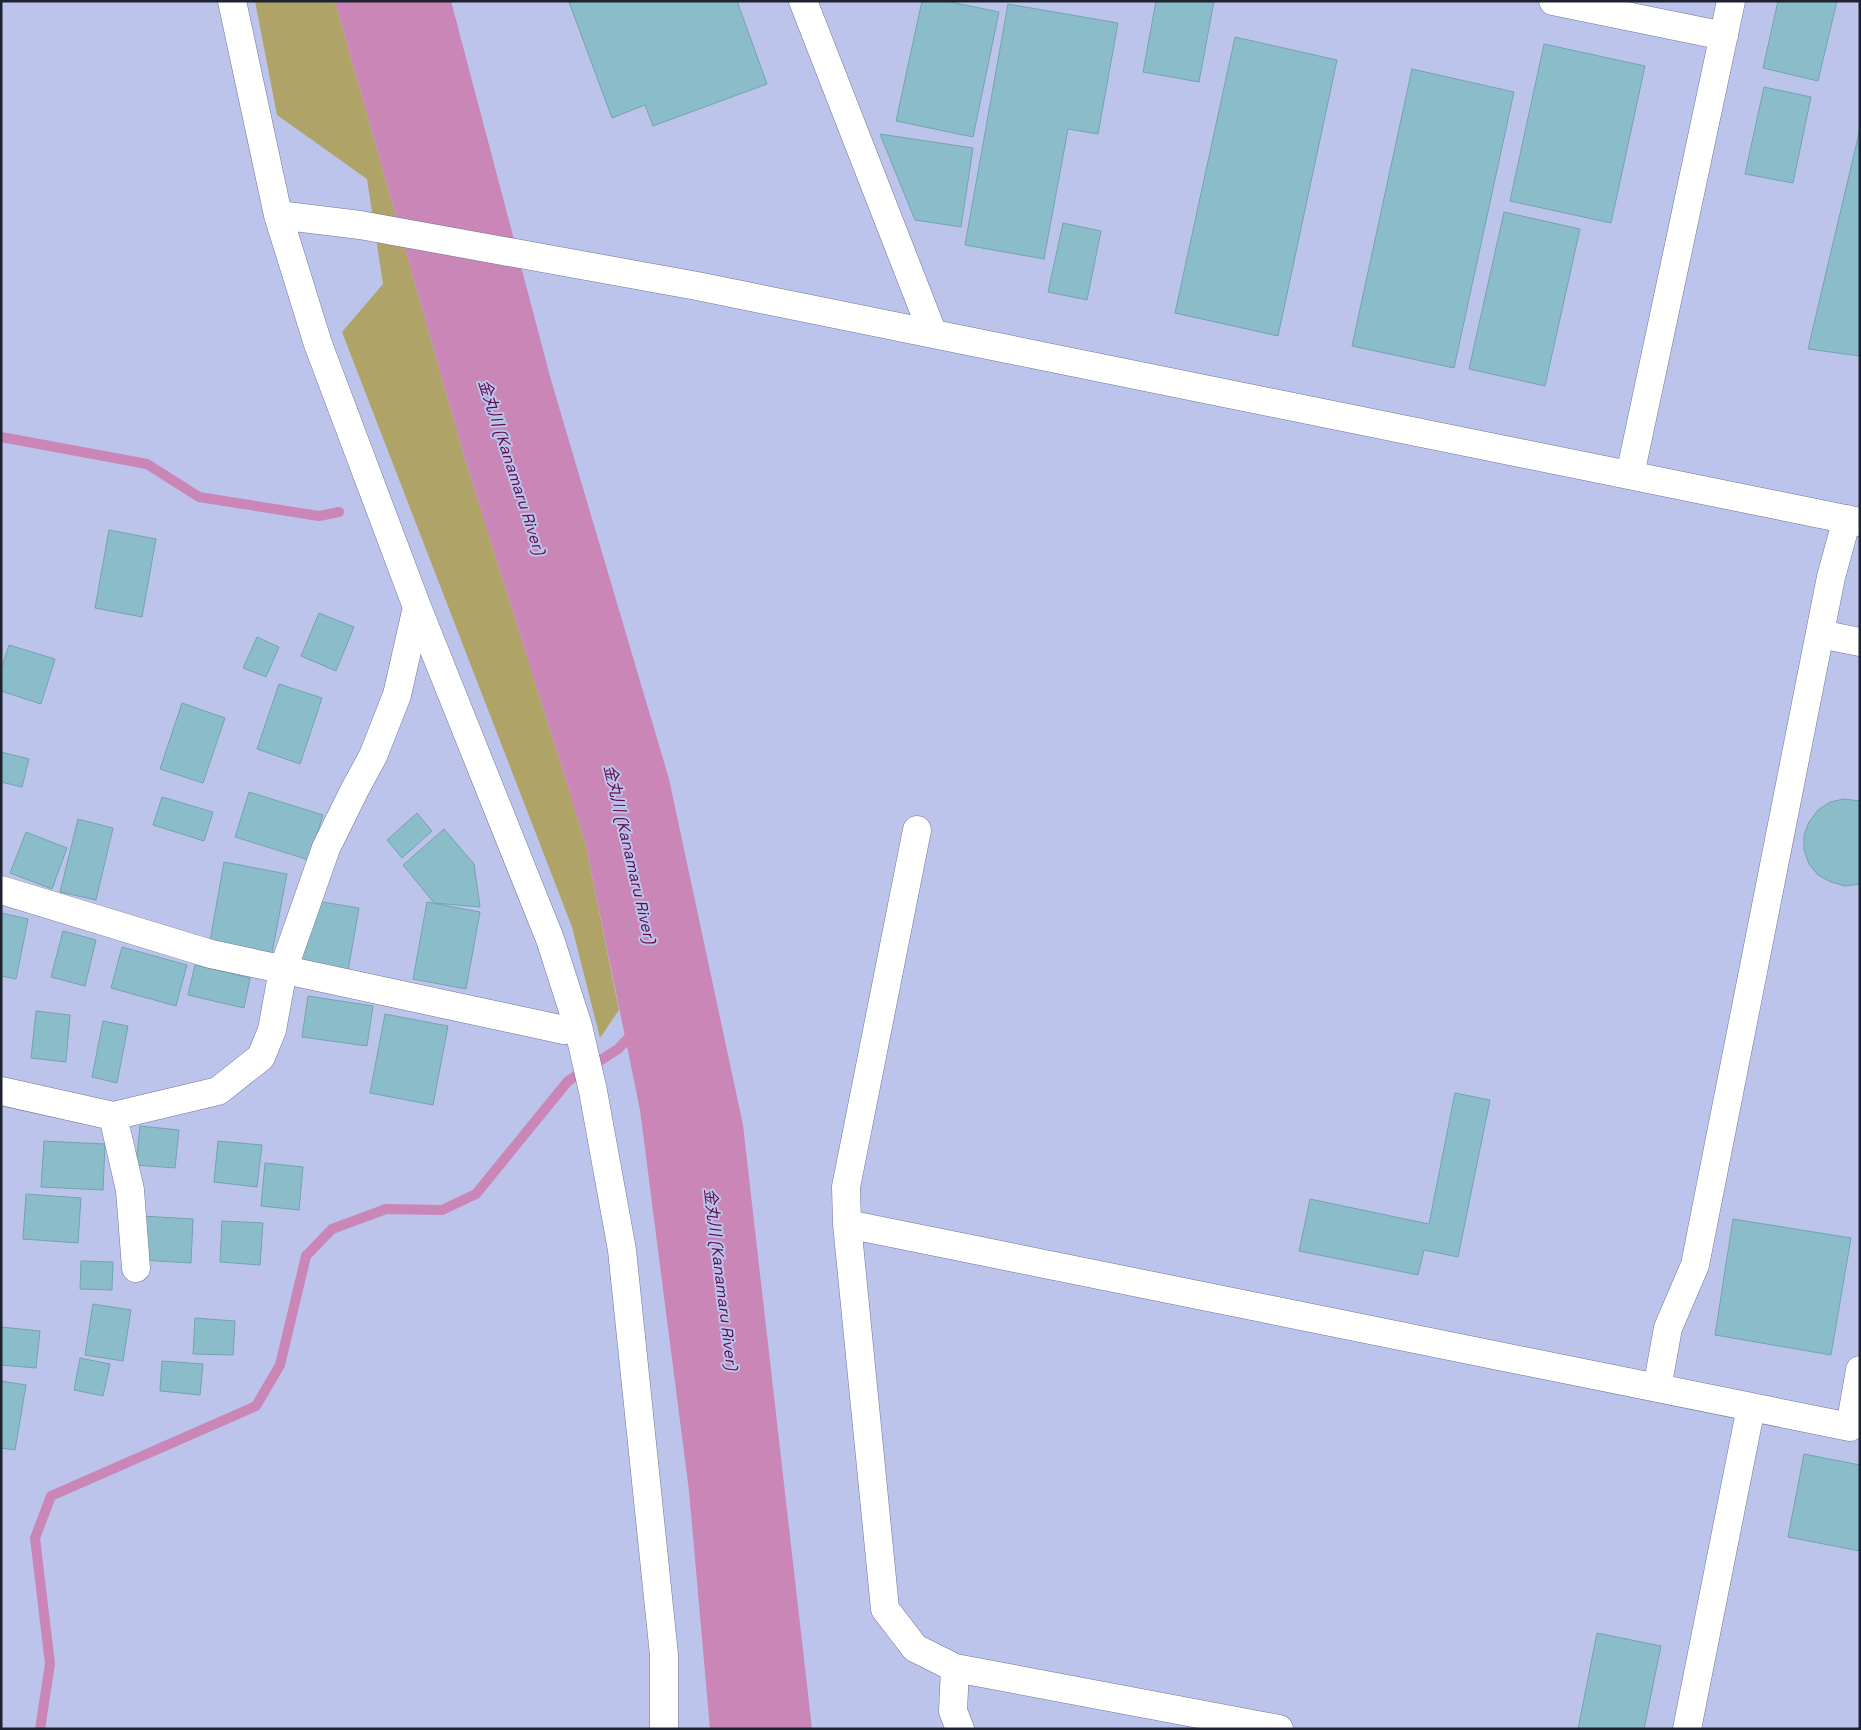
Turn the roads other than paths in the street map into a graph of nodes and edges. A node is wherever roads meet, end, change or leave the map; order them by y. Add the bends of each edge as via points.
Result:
1 (232, 1) edge
2 (803, 1) edge
3 (1553, 1) edge
4 (1731, 1) edge
5 (1724, 36) junction
6 (278, 215) junction
7 (933, 334) junction
8 (1630, 475) junction
9 (1853, 521) edge
10 (416, 607) junction
11 (1820, 634) junction
12 (1860, 642) edge
13 (917, 830) dead end
14 (1, 890) edge
15 (283, 970) junction
16 (580, 1037) junction
17 (1, 1091) edge
18 (113, 1116) junction
19 (847, 1224) junction
20 (136, 1268) dead end
21 (1860, 1370) edge
22 (1658, 1388) junction
23 (1751, 1406) junction
24 (955, 1668) junction
25 (664, 1729) edge
26 (960, 1729) edge
27 (1280, 1729) edge
28 (1687, 1729) edge

1 - 6 street
2 - 7 street
3 - 5 street
4 - 5 street
5 - 8 street
6 - 7 street via 360,225 697,286
6 - 10 street via 318,344
7 - 8 street
8 - 9 street
9 - 11 street via 1831,577
10 - 15 street via 397,695 373,756 326,848
10 - 16 street via 550,939
11 - 12 street
11 - 22 street via 1695,1265 1668,1328
13 - 19 street via 846,1188
14 - 15 street via 211,954
15 - 16 street via 564,1030
15 - 18 street via 272,1030 261,1057 218,1091
16 - 25 street via 622,1250 664,1655
17 - 18 street
18 - 20 street via 130,1190
19 - 22 street
19 - 24 street via 885,1609 915,1648
21 - 23 street via 1850,1427
22 - 23 street
23 - 28 street
24 - 26 street via 954,1711
24 - 27 street

